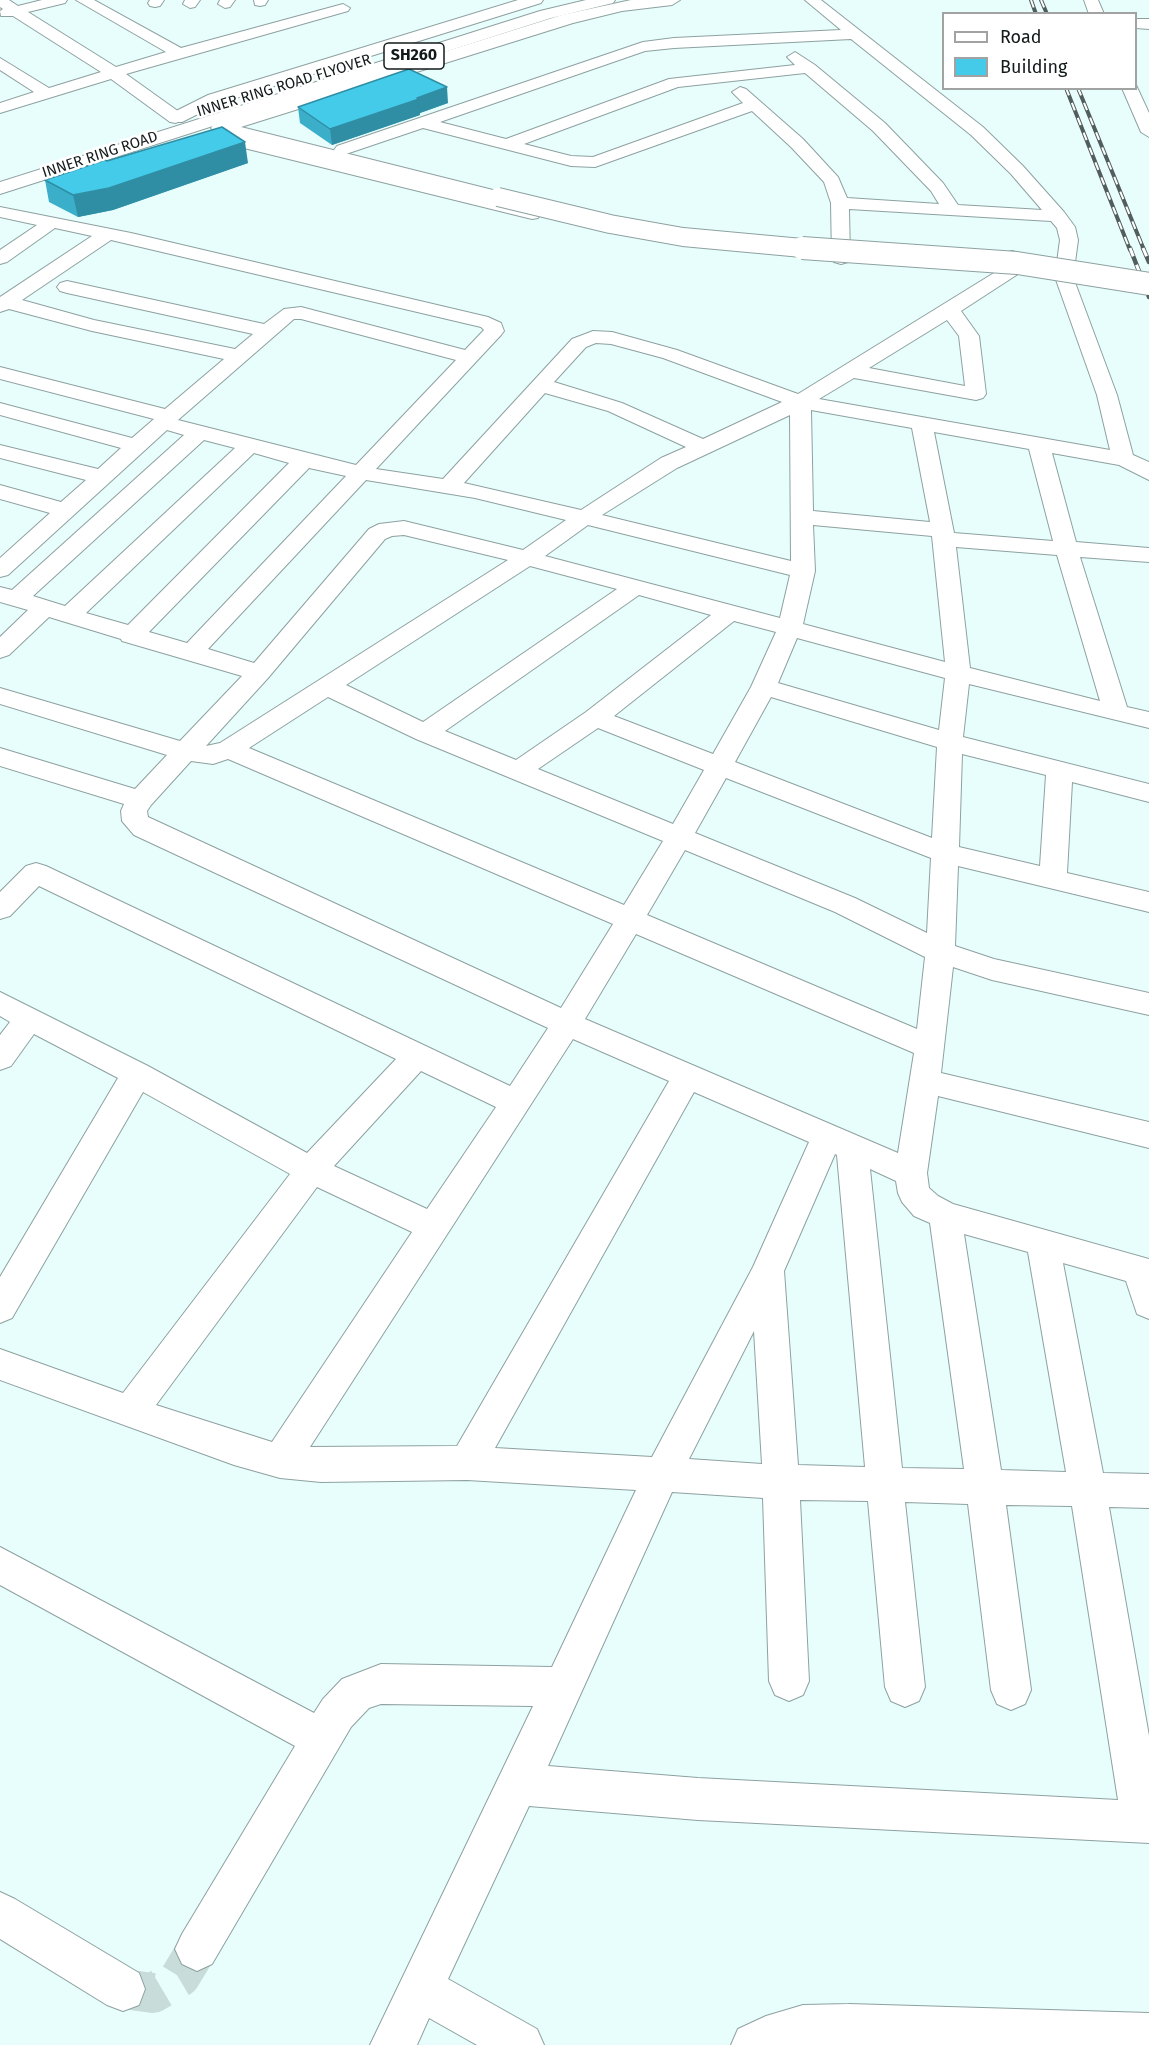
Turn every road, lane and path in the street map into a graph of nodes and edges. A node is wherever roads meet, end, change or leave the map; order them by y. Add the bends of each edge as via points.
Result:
1 (60, 0) edge
2 (83, 0) edge
3 (535, 0) edge
4 (565, 0) edge
5 (607, 0) edge
6 (672, 0) edge
7 (812, 0) edge
8 (0, 1) edge
9 (343, 8) dead end
10 (16, 10) junction
11 (0, 15) edge
12 (855, 34) junction
13 (771, 39) junction
14 (179, 53) junction
15 (0, 63) edge
16 (809, 68) junction
17 (115, 74) junction
18 (7, 75) edge
19 (723, 76) junction
20 (1131, 90) edge
21 (47, 94) junction
22 (753, 105) junction
23 (0, 108) edge
24 (218, 117) junction
25 (176, 118) junction
26 (423, 123) junction
27 (1149, 132) edge
28 (506, 145) junction
29 (343, 150) junction
30 (0, 175) edge
31 (0, 188) edge
32 (840, 203) junction
33 (952, 209) junction
34 (0, 212) edge
35 (1058, 216) junction
36 (51, 223) junction
37 (109, 233) junction
38 (841, 251) junction
39 (0, 258) edge
40 (1012, 264) junction
41 (1065, 271) junction
42 (1149, 284) edge
43 (67, 287) dead end
44 (4, 304) edge
45 (950, 310) junction
46 (267, 331) junction
47 (238, 357) junction
48 (470, 357) junction
49 (849, 371) junction
50 (0, 373) edge
51 (542, 385) junction
52 (800, 402) junction
53 (0, 409) edge
54 (167, 420) junction
55 (922, 423) junction
56 (200, 432) junction
57 (1039, 445) junction
58 (136, 446) junction
59 (250, 446) junction
60 (701, 446) junction
61 (0, 451) edge
62 (1123, 459) junction
63 (304, 460) junction
64 (362, 473) junction
65 (1149, 473) edge
66 (102, 477) junction
67 (449, 486) junction
68 (0, 492) edge
69 (65, 510) junction
70 (586, 517) junction
71 (803, 517) junction
72 (943, 535) junction
73 (0, 537) edge
74 (26, 544) junction
75 (1066, 548) junction
76 (1149, 555) edge
77 (527, 558) junction
78 (0, 570) edge
79 (803, 571) junction
80 (637, 586) junction
81 (8, 596) edge
82 (44, 608) junction
83 (731, 611) junction
84 (69, 616) junction
85 (790, 627) junction
86 (131, 636) junction
87 (0, 650) edge
88 (191, 653) junction
89 (259, 673) junction
90 (958, 673) junction
91 (327, 686) junction
92 (764, 687) junction
93 (0, 696) edge
94 (1116, 713) junction
95 (595, 718) junction
96 (1149, 720) edge
97 (425, 733) junction
98 (950, 742) junction
99 (229, 749) junction
100 (186, 752) junction
101 (0, 757) edge
102 (720, 765) junction
103 (518, 771) junction
104 (1059, 771) junction
105 (1149, 793) edge
106 (140, 800) junction
107 (678, 838) junction
108 (944, 853) junction
109 (1053, 880) junction
110 (1149, 902) edge
111 (0, 909) edge
112 (631, 919) junction
113 (940, 952) junction
114 (0, 1003) edge
115 (1149, 1004) edge
116 (29, 1018) junction
117 (567, 1024) junction
118 (930, 1047) junction
119 (417, 1056) junction
120 (0, 1058) edge
121 (137, 1074) junction
122 (687, 1077) junction
123 (926, 1081) junction
124 (514, 1102) junction
125 (1149, 1135) edge
126 (839, 1142) junction
127 (311, 1170) junction
128 (911, 1173) junction
129 (945, 1215) junction
130 (434, 1227) junction
131 (1043, 1244) junction
132 (767, 1272) junction
133 (1145, 1272) edge
134 (1149, 1304) edge
135 (0, 1308) edge
136 (0, 1364) edge
137 (130, 1412) junction
138 (280, 1461) junction
139 (467, 1463) junction
140 (660, 1477) junction
141 (781, 1482) junction
142 (887, 1486) junction
143 (985, 1488) junction
144 (1088, 1490) junction
145 (1149, 1491) edge
146 (0, 1565) edge
147 (789, 1681) dead end
148 (563, 1687) junction
149 (905, 1687) dead end
150 (1011, 1690) dead end
151 (321, 1739) junction
152 (518, 1784) junction
153 (1146, 1822) edge
154 (0, 1914) edge
155 (197, 1949) tunnel mouth
156 (420, 1988) junction
157 (123, 1989) tunnel mouth
158 (1149, 2036) edge
159 (393, 2045) edge
160 (521, 2045) edge
161 (754, 2045) edge

1 - 10 street
2 - 14 street
3 - 25 main road via 214,99
4 - 24 main road, INNER RING ROAD FLYOVER
5 - 24 main road, INNER RING ROAD FLYOVER / SH260 via 546,14
6 - 24 main road via 622,6 568,19
7 - 12 street
8 - 10 street
9 - 14 street
10 - 11 street
10 - 17 street
12 - 13 street
12 - 35 street via 991,144
13 - 16 street
13 - 26 street via 643,47
14 - 17 street
15 - 18 street
16 - 19 street
16 - 33 street via 879,127 937,187
17 - 21 street
17 - 25 street
18 - 21 street
19 - 22 street
19 - 28 street via 664,85
20 - 27 street
21 - 23 street
22 - 28 street via 595,162 571,161
22 - 32 street via 797,143 832,182
24 - 25 main road, INNER RING ROAD FLYOVER
24 - 29 street
24 - 31 main road, INNER RING ROAD
24 - 38 street via 230,136 246,143 617,234 718,249
24 - 42 main road, bridge via 498,197 610,224 683,237 773,246 1017,263
25 - 30 main road, INNER RING ROAD
26 - 28 street
26 - 29 street
29 - 38 street via 630,220
32 - 33 street
32 - 38 street
33 - 35 street
34 - 36 street
35 - 41 street via 1069,240
36 - 37 street
36 - 39 street
37 - 44 street
37 - 48 street via 488,322 494,331
38 - 40 street
40 - 41 street
40 - 45 street
41 - 62 street via 1107,394
43 - 46 street
44 - 47 street
45 - 49 street
45 - 49 street via 969,336 976,394
46 - 47 street
46 - 48 street via 285,316 301,313
47 - 54 street
48 - 64 street
49 - 52 street
50 - 54 street
51 - 52 street via 579,343 593,337 612,338 670,354
51 - 60 street via 615,407
51 - 67 street
52 - 55 street
52 - 60 street
52 - 71 street
53 - 58 street
54 - 56 street
54 - 58 street
55 - 57 street
55 - 72 street
56 - 59 street
56 - 81 street
57 - 62 street
57 - 75 street
58 - 66 street
59 - 63 street
59 - 84 street
60 - 70 street
61 - 66 street
62 - 65 street
63 - 64 street
63 - 86 street
64 - 67 street
64 - 88 street
66 - 69 street
67 - 70 street
68 - 69 street
69 - 74 street
70 - 77 street
70 - 79 street
71 - 72 street
71 - 79 street
72 - 75 street
72 - 90 street
73 - 74 street
74 - 78 street
75 - 76 street
75 - 94 street
77 - 80 street
77 - 89 street via 404,528 387,529 377,534
77 - 91 street
79 - 85 street
80 - 83 street
80 - 97 street
81 - 82 street
82 - 84 street
82 - 87 street
83 - 85 street
83 - 95 street
84 - 86 street
85 - 90 street
85 - 92 street
86 - 88 street
88 - 89 street
89 - 100 street
90 - 94 street
90 - 98 street
91 - 97 street
91 - 99 street
92 - 98 street
92 - 102 street
93 - 100 street
94 - 96 street
95 - 102 street
95 - 103 street
97 - 103 street
98 - 104 street
98 - 108 street
99 - 100 street via 213,755
99 - 112 street
100 - 106 street
101 - 106 street
102 - 107 street
102 - 108 street
103 - 107 street
104 - 105 street
104 - 109 street
106 - 117 street via 134,811 135,821 144,828
107 - 112 street
107 - 113 street via 845,905
108 - 109 street
108 - 113 street
109 - 110 street
111 - 119 street via 36,873
112 - 117 street
112 - 118 street
113 - 115 street via 992,969
113 - 118 street
114 - 116 street
116 - 120 street
116 - 121 street
117 - 122 street
117 - 124 street
118 - 123 street
119 - 124 street
119 - 127 street
121 - 127 street
121 - 135 street
122 - 126 street
122 - 139 street
123 - 125 street
123 - 128 street
124 - 130 street
126 - 128 street
126 - 132 street
126 - 142 street
127 - 130 street
127 - 137 street
128 - 129 street via 914,1193 926,1206
129 - 131 street
129 - 143 street
130 - 138 street
131 - 133 street
131 - 144 street
132 - 140 street
132 - 141 street
133 - 134 street
136 - 137 street
137 - 138 street
138 - 139 street via 342,1466
139 - 140 street
140 - 141 street
140 - 148 street
141 - 142 street
141 - 147 street
142 - 143 street
142 - 149 street
143 - 144 street
143 - 150 street
144 - 145 street
144 - 153 street
146 - 151 street
148 - 151 street via 381,1684 356,1693 337,1713
148 - 152 street
151 - 155 street
152 - 153 street via 698,1799
152 - 156 street
154 - 157 street
156 - 159 street
156 - 160 street
158 - 161 street via 803,2027

